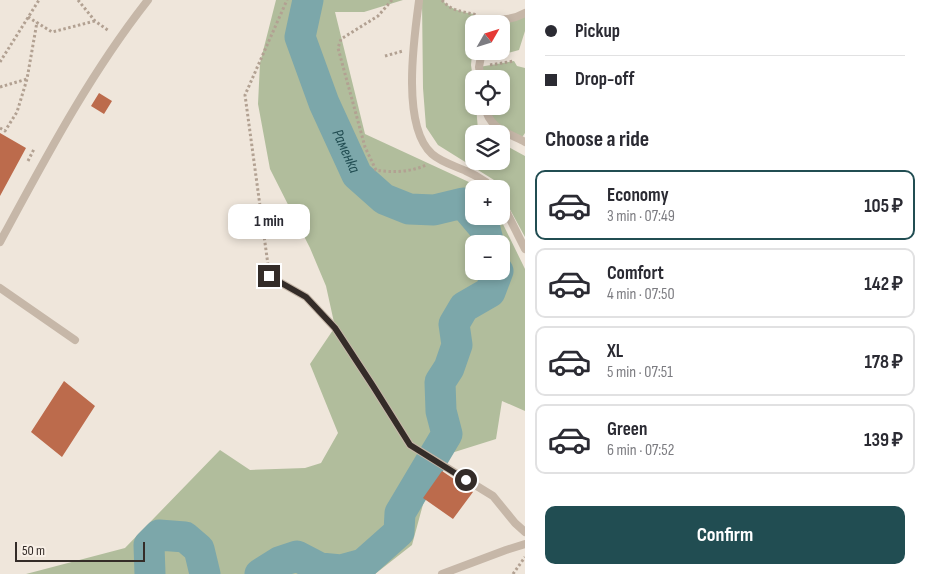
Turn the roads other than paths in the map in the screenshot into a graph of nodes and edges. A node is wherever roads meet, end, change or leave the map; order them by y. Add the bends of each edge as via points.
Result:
1 (148, 0) edge
2 (420, 0) edge
3 (525, 13) edge
4 (510, 19) edge
5 (488, 115) edge
6 (525, 142) edge
7 (482, 180) edge
8 (510, 219) edge
9 (0, 242) edge
10 (525, 249) edge
11 (269, 276) road end
12 (0, 288) edge
13 (76, 340) dead end
14 (525, 532) edge
15 (525, 544) edge
16 (442, 574) edge

1 - 9 lane via 68,118
2 - 7 lane via 412,67 414,118 423,145 433,155
3 - 4 lane
5 - 6 lane via 499,128
8 - 10 lane
11 - 14 lane via 306,297 335,328 410,445 493,496
12 - 13 lane
15 - 16 lane

